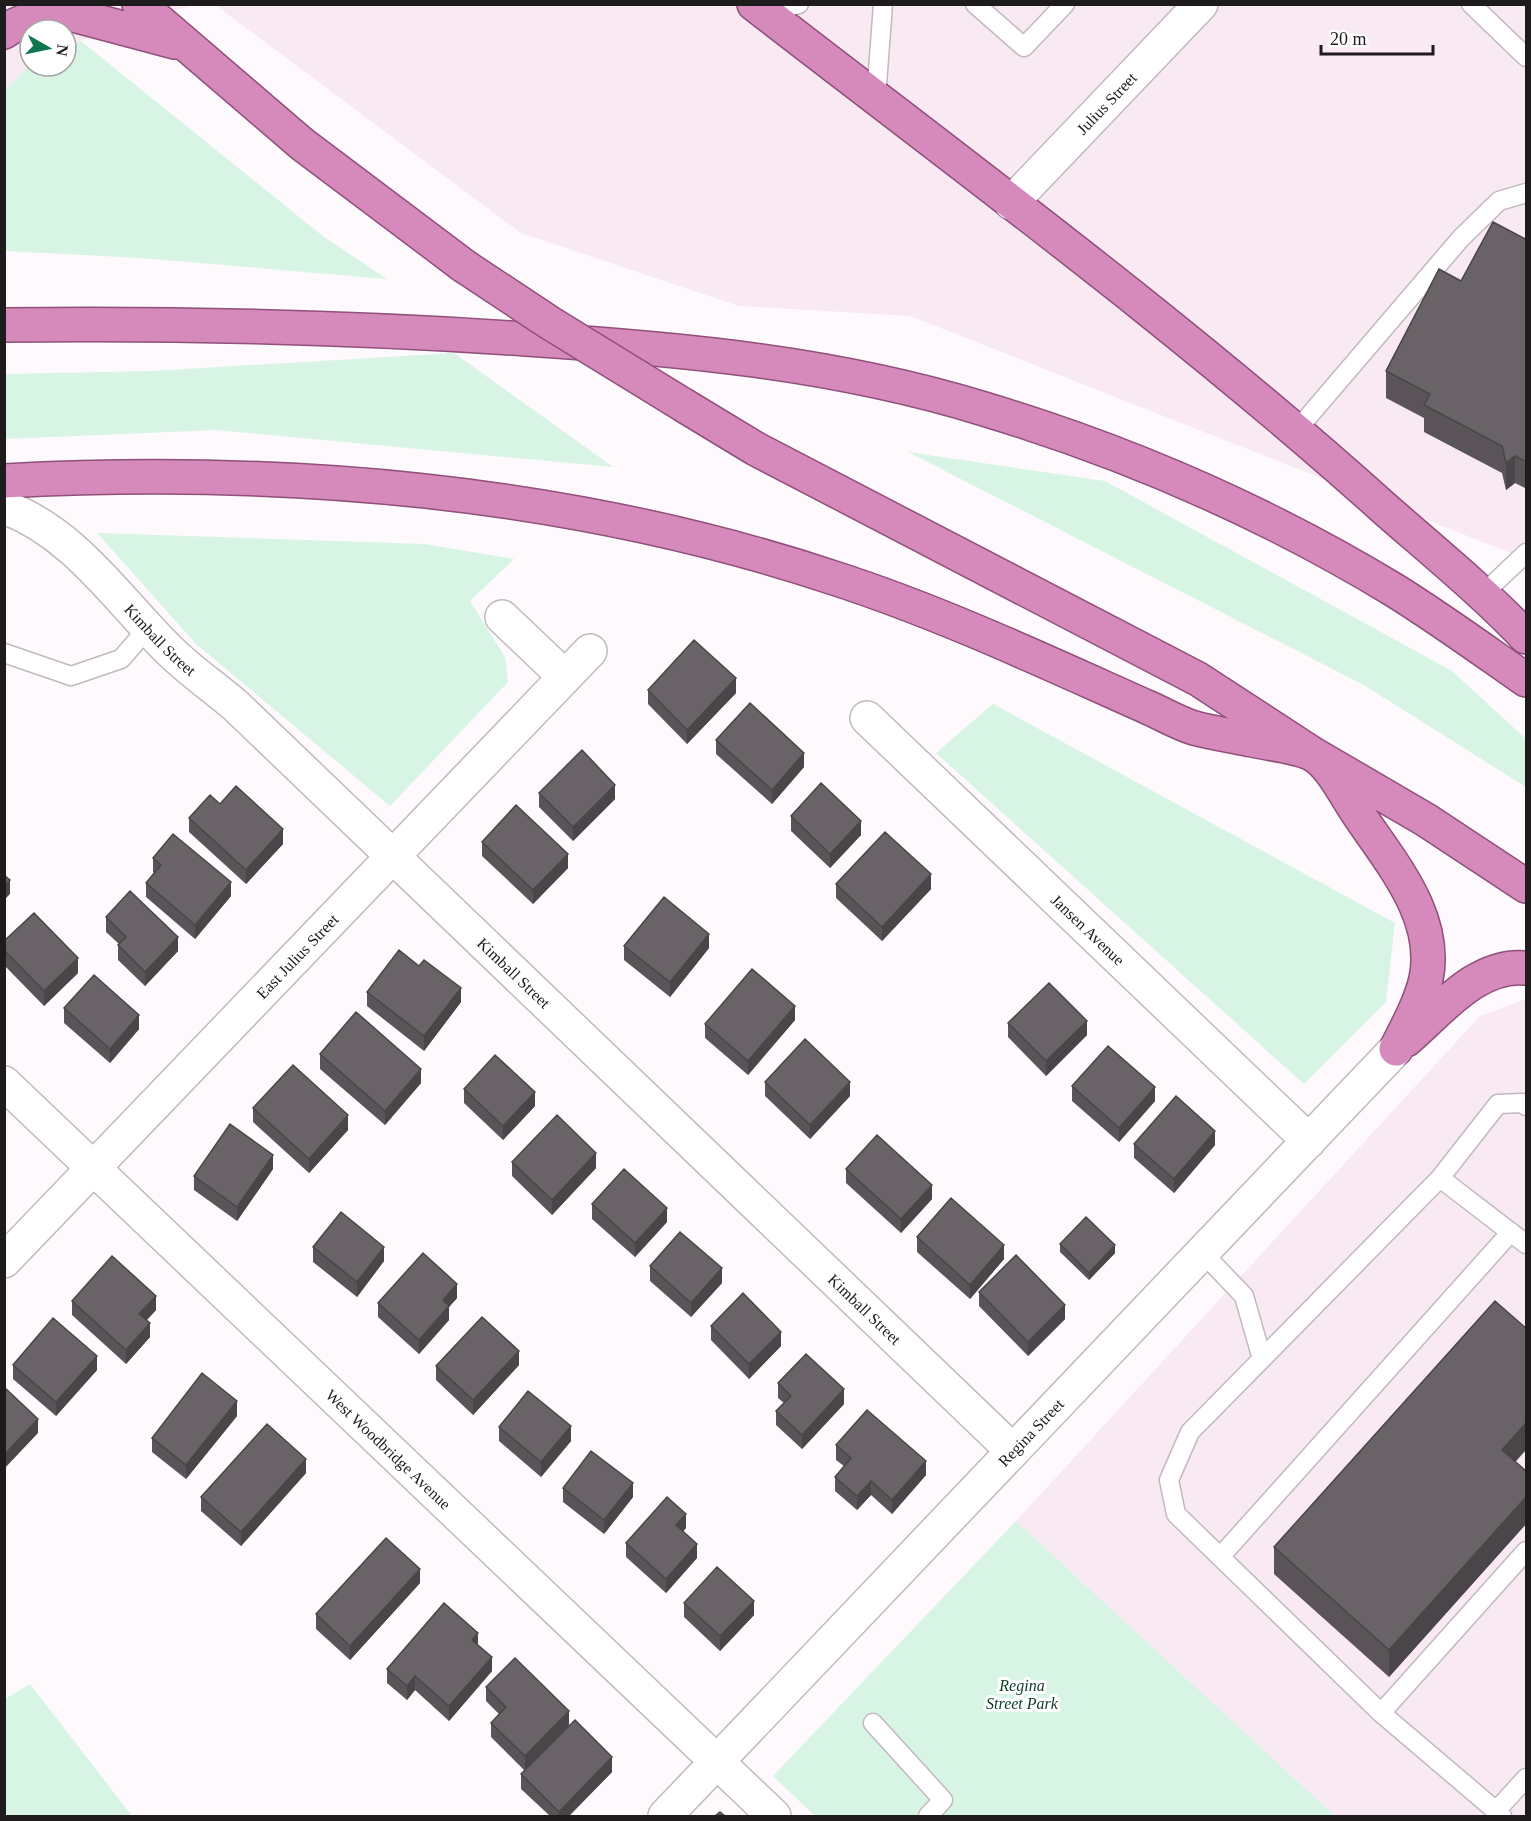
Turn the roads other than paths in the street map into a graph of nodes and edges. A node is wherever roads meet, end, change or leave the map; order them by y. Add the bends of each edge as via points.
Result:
1 (139, 4) edge
2 (799, 4) edge
3 (883, 4) edge
4 (975, 4) edge
5 (1065, 4) edge
6 (1201, 4) edge
7 (1471, 4) edge
8 (759, 8) edge
9 (4, 32) edge
10 (184, 44) junction
11 (1527, 57) edge
12 (876, 98) junction
13 (1527, 193) edge
14 (1011, 203) junction
15 (4, 325) edge
16 (1296, 431) junction
17 (4, 481) edge
18 (4, 507) edge
19 (1527, 553) edge
20 (1484, 593) junction
21 (502, 617) dead end
22 (148, 628) junction
23 (1527, 636) edge
24 (590, 651) dead end
25 (4, 653) edge
26 (565, 677) junction
27 (1527, 680) edge
28 (867, 718) dead end
29 (1313, 754) junction
30 (392, 857) junction
31 (1527, 886) edge
32 (1527, 968) edge
33 (1396, 1049) junction
34 (4, 1083) edge
35 (1527, 1106) edge
36 (1309, 1141) junction
37 (94, 1168) junction
38 (1440, 1178) junction
39 (1511, 1232) junction
40 (1527, 1244) edge
41 (1202, 1252) junction
42 (4, 1261) edge
43 (1262, 1359) junction
44 (1013, 1451) junction
45 (1527, 1551) edge
46 (1220, 1557) junction
47 (1381, 1713) junction
48 (873, 1723) dead end
49 (717, 1762) junction
50 (1527, 1778) edge
51 (1499, 1814) edge
52 (665, 1816) edge
53 (774, 1816) edge
54 (928, 1816) edge

1 - 10 highway
2 - 8 lane
3 - 12 lane
4 - 5 lane via 1024,47
6 - 14 street, Julius Street
7 - 11 lane
8 - 12 highway
9 - 10 highway via 28,20 70,14
10 - 29 highway, bridge via 347,180 550,323 756,449 1198,679
12 - 14 highway
13 - 16 lane via 1499,201 1461,238
14 - 16 highway
15 - 27 highway via 308,328 647,347 786,363 913,389 1050,430 1234,505 1395,591
16 - 20 highway
17 - 29 highway via 186,478 373,487 493,500 669,532 874,591 962,625 1192,727
18 - 22 street, Kimball Street via 65,542
19 - 20 lane
20 - 23 highway
21 - 26 street
22 - 25 lane via 121,659 71,676
22 - 30 street, Kimball Street via 236,706
24 - 26 street, East Julius Street
26 - 30 street, East Julius Street
28 - 36 street, Jansen Avenue
29 - 31 highway via 1426,820
29 - 33 highway via 1331,773 1407,887 1423,923 1428,942 1425,982
30 - 37 street, East Julius Street
30 - 44 street, Kimball Street
32 - 33 highway via 1489,972
33 - 36 street, Regina Street
34 - 37 street, West Woodbridge Avenue
35 - 38 lane via 1498,1104
36 - 41 street, Regina Street
37 - 42 street, East Julius Street
37 - 49 street, West Woodbridge Avenue
38 - 39 lane
38 - 43 lane
39 - 40 lane
39 - 46 lane
41 - 43 lane via 1244,1296
41 - 44 street, Regina Street
43 - 46 lane via 1190,1432 1169,1480 1176,1514
44 - 49 street, Regina Street
45 - 47 lane
46 - 47 lane
47 - 51 lane
48 - 54 lane via 944,1800
49 - 52 street, Regina Street
49 - 53 street, West Woodbridge Avenue
50 - 51 lane

